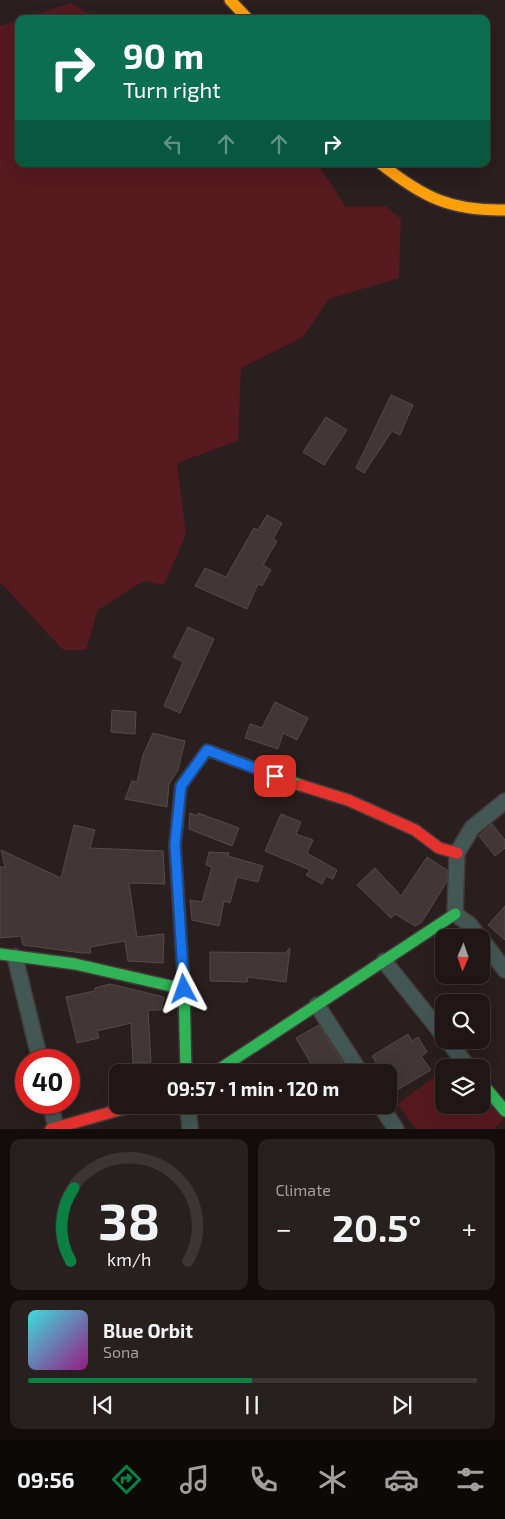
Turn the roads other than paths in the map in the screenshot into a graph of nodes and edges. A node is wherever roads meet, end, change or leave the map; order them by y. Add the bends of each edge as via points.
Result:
1 (230, 0) edge
2 (244, 15) edge
3 (385, 167) edge
4 (505, 210) edge
5 (505, 801) edge
6 (458, 853) junction
7 (455, 914) junction
8 (473, 929) edge
9 (490, 951) edge
10 (7, 956) edge
11 (384, 961) junction
12 (505, 970) edge
13 (184, 989) junction
14 (317, 1005) junction
15 (435, 1025) edge
16 (37, 1049) edge
17 (454, 1049) edge
18 (463, 1059) edge
19 (186, 1064) edge
20 (227, 1064) edge
21 (355, 1064) edge
22 (490, 1093) edge
23 (505, 1111) edge
24 (109, 1113) edge
25 (52, 1114) edge
26 (189, 1114) edge
27 (386, 1114) edge
28 (54, 1128) edge
29 (190, 1129) edge
30 (396, 1129) edge

1 - 2 street
3 - 4 street via 433,200 460,208
5 - 6 street via 472,828
6 - 7 street
6 - 13 street via 439,848 415,830 348,800 292,783 207,750 181,786 175,844
7 - 8 street
7 - 11 street
9 - 12 street
10 - 13 street via 75,964
10 - 16 street
11 - 14 street
11 - 15 street
13 - 19 street
14 - 20 street
14 - 21 street
17 - 18 street
22 - 23 street
24 - 28 street
25 - 28 street
26 - 29 street
27 - 30 street

